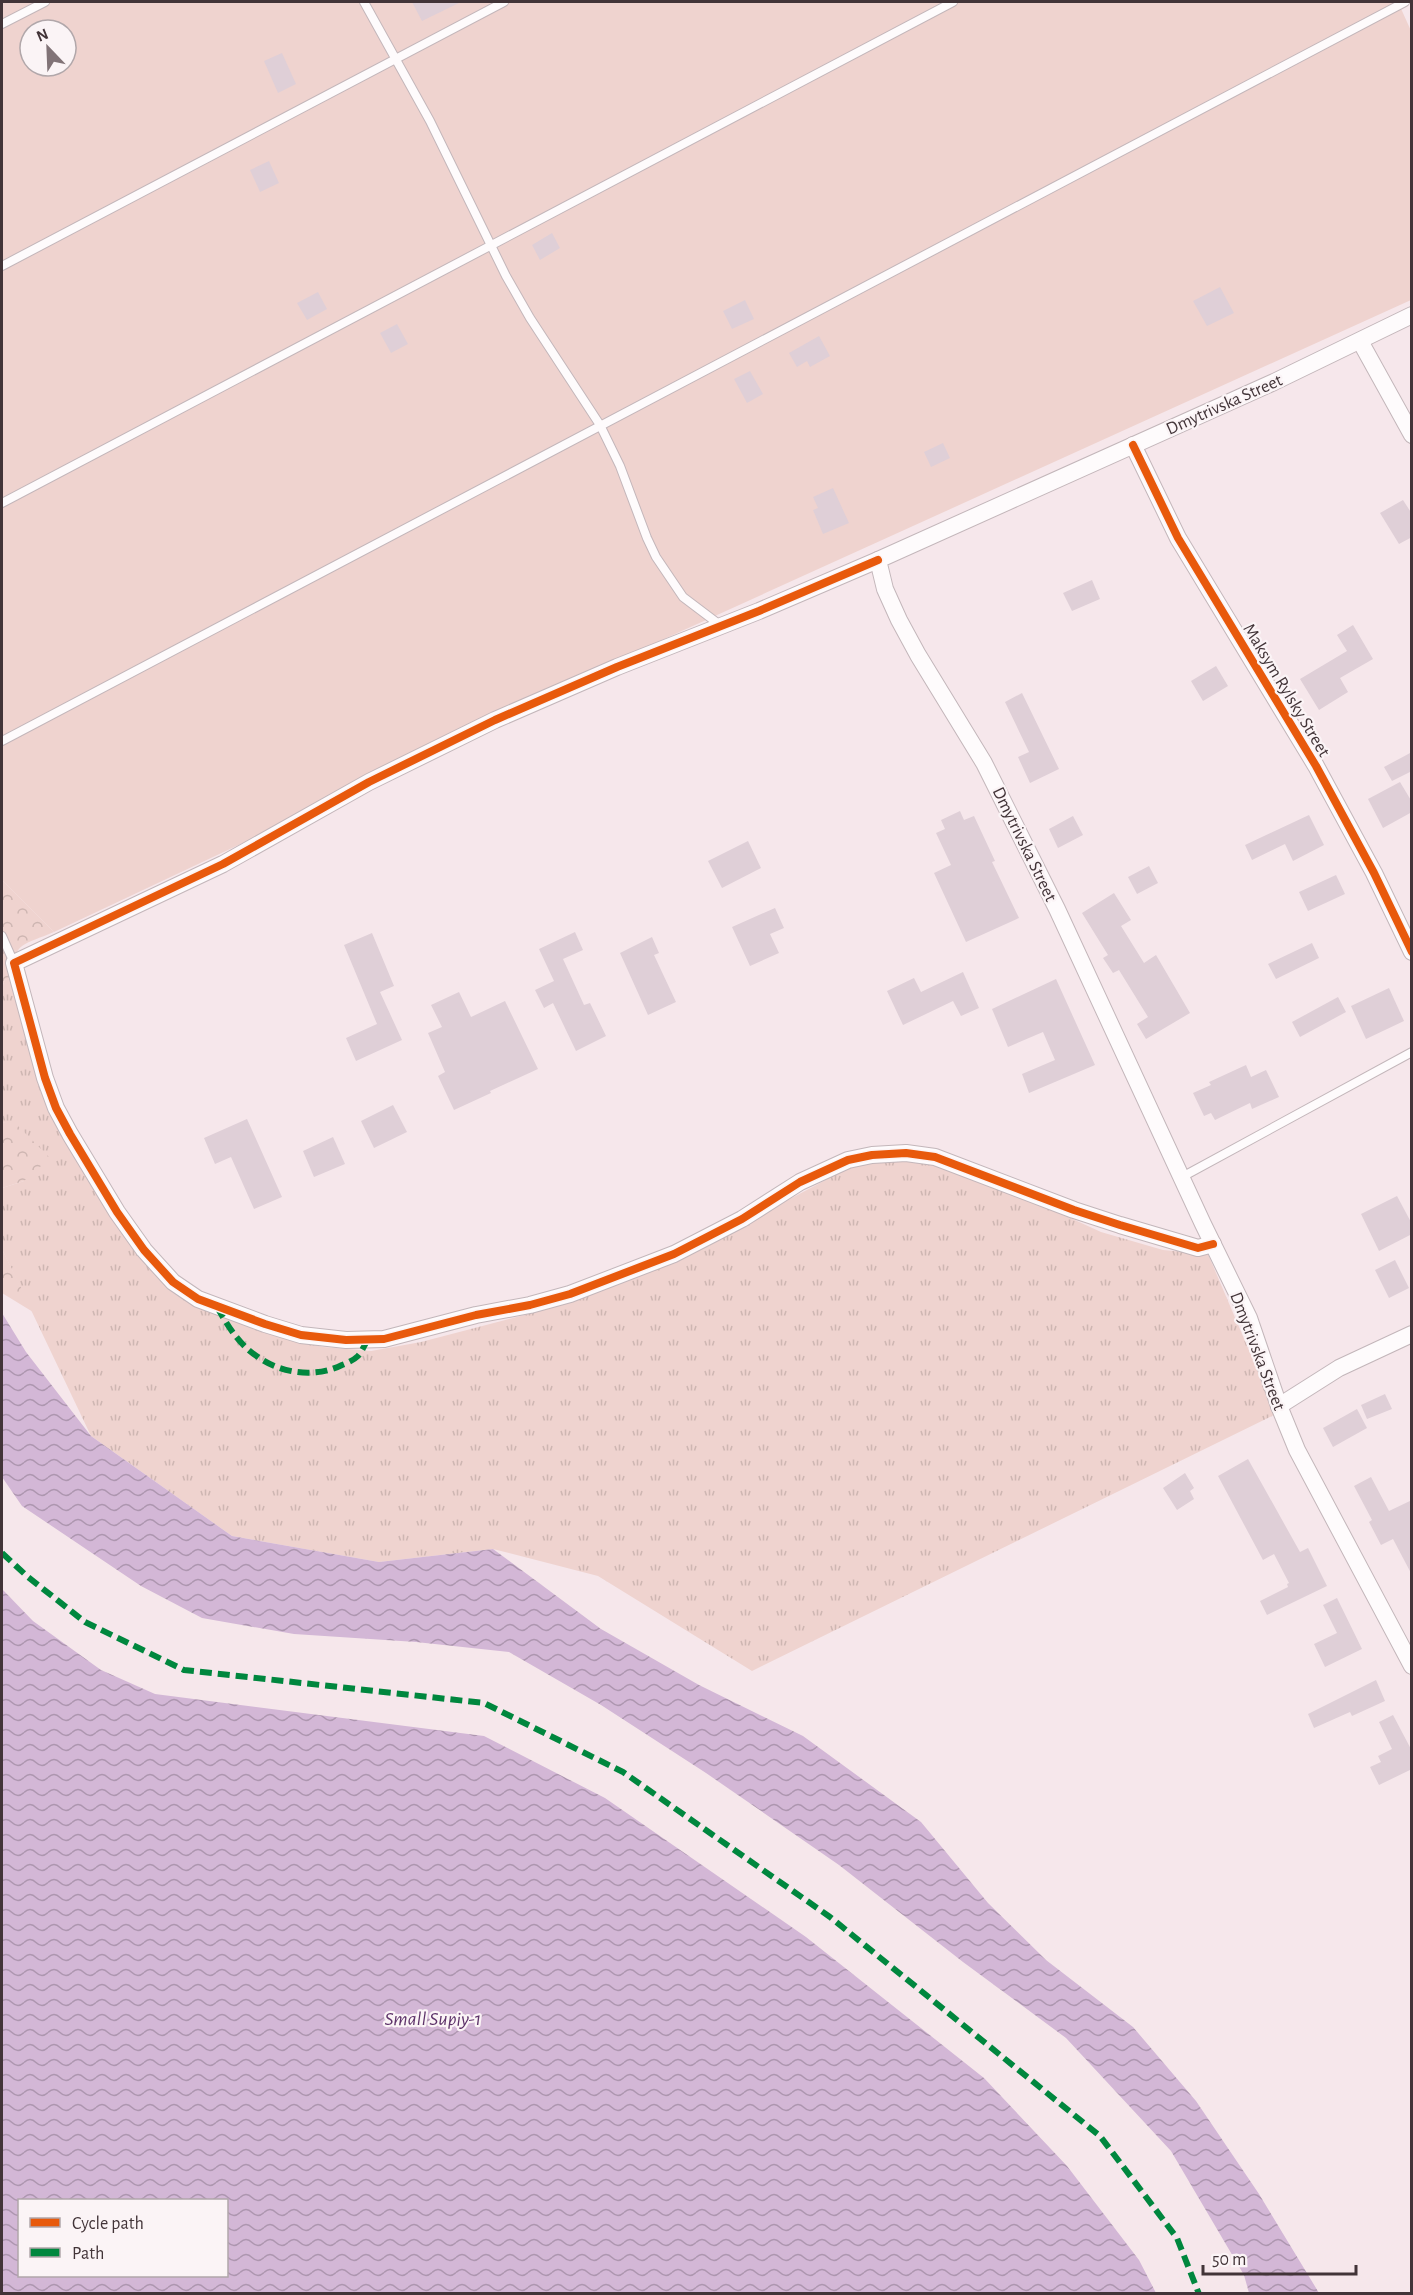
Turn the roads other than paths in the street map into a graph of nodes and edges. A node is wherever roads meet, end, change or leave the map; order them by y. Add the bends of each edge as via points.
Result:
1 (45, 2) edge
2 (364, 2) edge
3 (504, 2) edge
4 (953, 2) edge
5 (1405, 2) edge
6 (2, 24) edge
7 (395, 59) junction
8 (490, 246) junction
9 (2, 266) edge
10 (1412, 315) edge
11 (1360, 341) junction
12 (600, 425) junction
13 (1412, 435) edge
14 (1133, 445) junction
15 (2, 503) edge
16 (878, 560) junction
17 (720, 625) junction
18 (2, 741) edge
19 (2, 936) edge
20 (1412, 952) edge
21 (14, 963) junction
22 (1412, 1052) edge
23 (1182, 1177) junction
24 (1213, 1244) junction
25 (1412, 1334) edge
26 (1279, 1406) junction
27 (1412, 1666) edge

1 - 6 lane
2 - 7 lane
3 - 7 lane
4 - 8 lane
5 - 12 lane
7 - 8 lane via 430,121
7 - 9 lane
8 - 12 lane via 530,318
8 - 15 lane
10 - 11 street, Dmytrivska Street
11 - 13 street
11 - 14 street, Dmytrivska Street
12 - 17 lane via 656,557 683,597
12 - 18 lane
14 - 16 street, Dmytrivska Street
14 - 20 street, Maksym Rylsky Street via 1178,538 1316,766
16 - 17 street
16 - 23 street, Dmytrivska Street via 896,614 1006,803
17 - 21 street via 495,720 369,782 223,864
19 - 21 lane
21 - 24 street via 56,1108 144,1250 173,1282 198,1299 301,1335 384,1339 570,1294 662,1259 742,1219 800,1182 848,1160 872,1155 906,1153 935,1157 1120,1225 1198,1248
22 - 23 lane
23 - 24 street, Dmytrivska Street
24 - 26 street, Dmytrivska Street via 1256,1335
25 - 26 street via 1339,1368
26 - 27 street, Dmytrivska Street via 1314,1486

